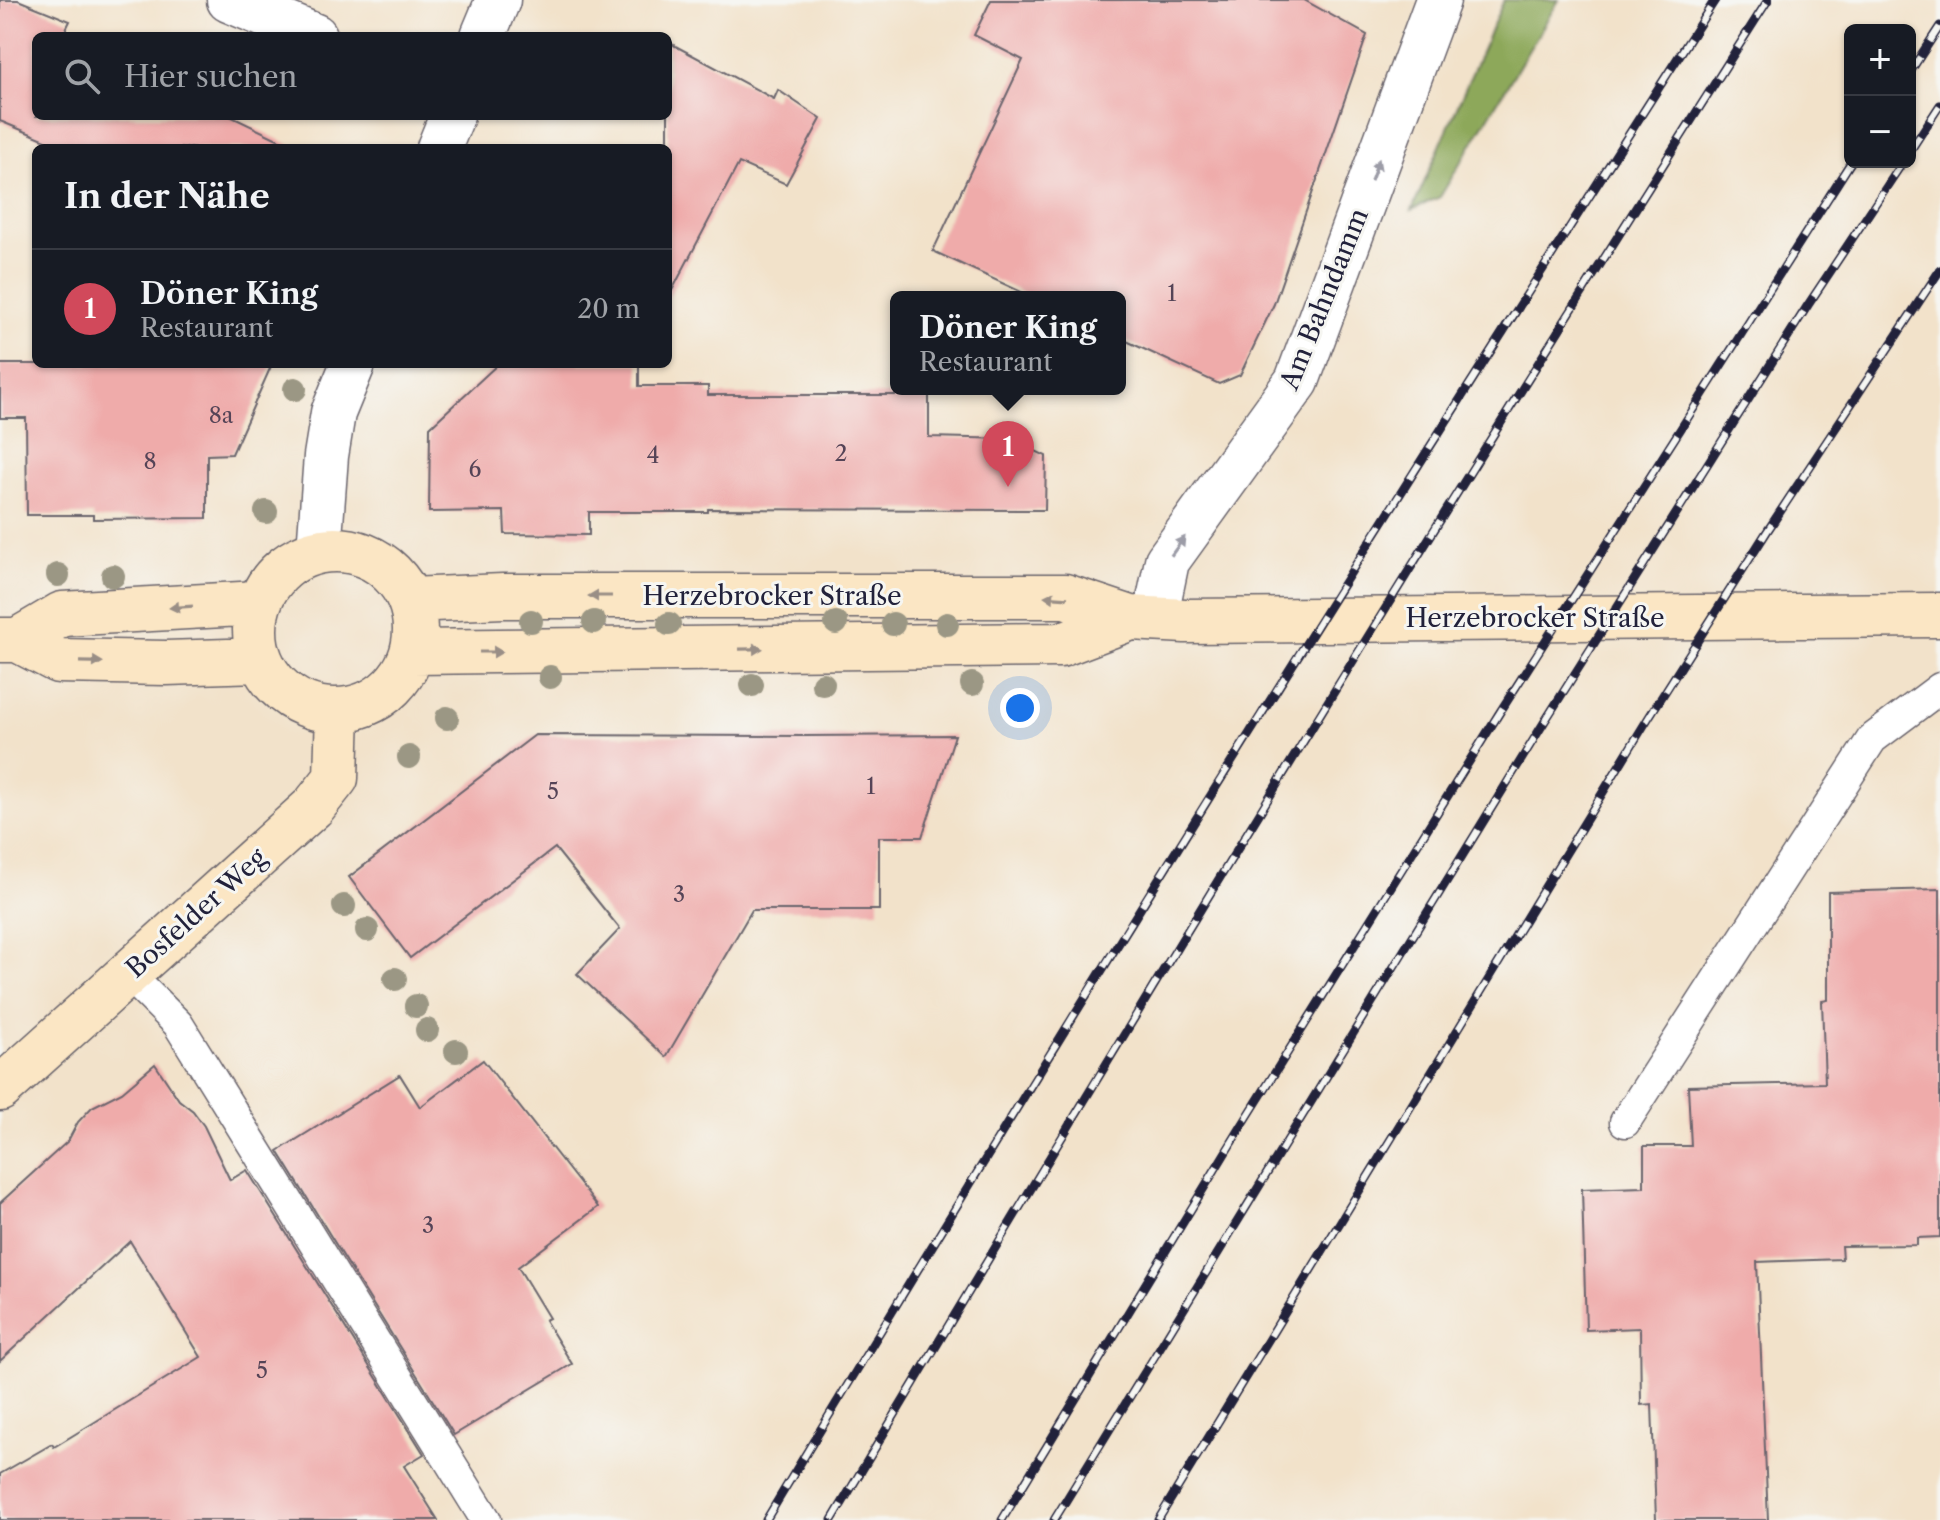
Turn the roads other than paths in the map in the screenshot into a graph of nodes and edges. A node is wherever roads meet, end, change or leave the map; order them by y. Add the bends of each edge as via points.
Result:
1 (229, 0) edge
2 (498, 0) edge
3 (1438, 0) edge
4 (305, 32) edge
5 (485, 32) edge
6 (450, 120) edge
7 (441, 144) edge
8 (351, 368) edge
9 (319, 551) junction
10 (410, 600) junction
11 (259, 603) junction
12 (1940, 615) edge
13 (1143, 618) junction
14 (9, 640) edge
15 (413, 652) junction
16 (259, 660) junction
17 (1940, 688) edge
18 (338, 711) junction
19 (128, 974) junction
20 (0, 1089) edge
21 (1625, 1122) dead end
22 (486, 1520) edge

1 - 4 street
2 - 5 street
13 -> 3 street, Am Bahndamm via 1167,561 1297,381
6 - 7 street
8 - 9 street via 333,413
9 - 10 main road via 356,552 378,563 389,569
9 - 11 main road via 293,561 273,579
13 -> 10 main road, Herzebrocker Straße via 1065,596
10 - 15 main road via 416,625
11 -> 14 main road via 62,614
11 - 16 main road via 254,631
12 - 13 main road, Herzebrocker Straße
15 -> 13 main road, Herzebrocker Straße via 1060,645
14 -> 16 main road via 58,661
15 - 18 main road via 397,682 371,703
16 - 18 main road via 278,688 305,705
17 - 21 lane via 1872,739
18 - 19 main road, Bosfelder Weg via 336,778 313,807
19 - 20 main road, Bosfelder Weg
19 - 22 lane via 178,1024

